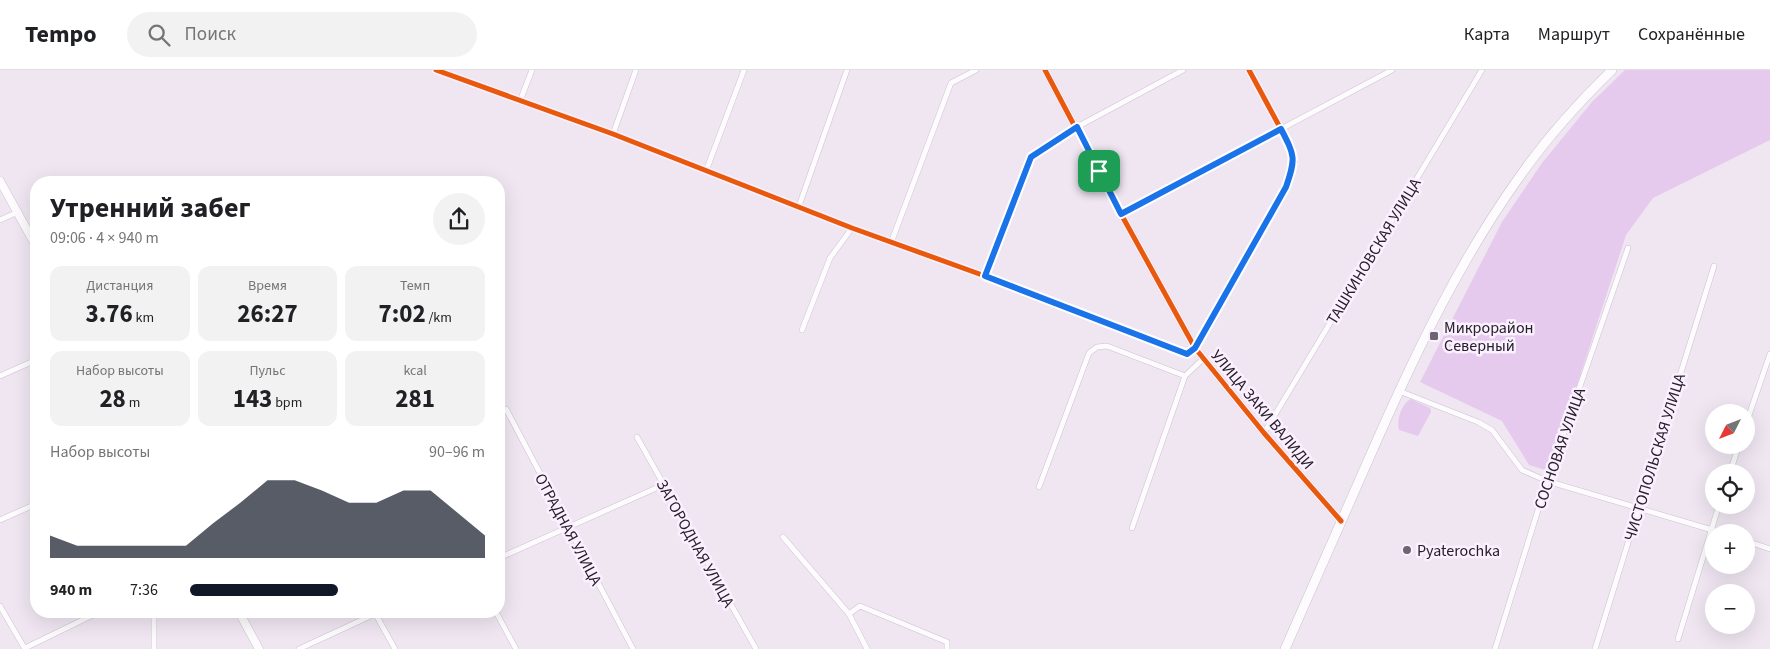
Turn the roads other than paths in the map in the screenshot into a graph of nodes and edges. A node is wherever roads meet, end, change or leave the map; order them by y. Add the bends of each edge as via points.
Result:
1 (436, 70) edge
2 (532, 70) edge
3 (636, 70) edge
4 (744, 70) edge
5 (848, 70) edge
6 (976, 70) edge
7 (1045, 70) edge
8 (1183, 70) edge
9 (1249, 70) edge
10 (1392, 70) edge
11 (1482, 70) edge
12 (1608, 71) edge
13 (520, 101) junction
14 (1077, 127) junction
15 (1281, 129) junction
16 (613, 134) junction
17 (706, 171) junction
18 (0, 181) edge
19 (799, 206) junction
20 (18, 212) junction
21 (1121, 214) junction
22 (0, 220) edge
23 (852, 228) junction
24 (30, 235) edge
25 (891, 243) junction
26 (1628, 248) dead end
27 (1714, 266) dead end
28 (985, 276) junction
29 (802, 330) dead end
30 (1195, 348) junction
31 (1770, 354) edge
32 (1204, 358) junction
33 (30, 363) edge
34 (0, 376) edge
35 (1185, 376) junction
36 (1399, 391) junction
37 (1753, 404) edge
38 (506, 409) dead end
39 (1264, 433) junction
40 (637, 437) dead end
41 (1548, 480) junction
42 (663, 485) junction
43 (1039, 487) dead end
44 (30, 507) edge
45 (1639, 508) junction
46 (0, 520) edge
47 (1341, 520) junction
48 (567, 527) junction
49 (1132, 528) dead end
50 (1705, 528) edge
51 (784, 537) dead end
52 (1755, 544) edge
53 (1705, 547) edge
54 (1770, 549) edge
55 (505, 555) edge
56 (0, 606) edge
57 (849, 614) junction
58 (87, 618) edge
59 (154, 618) edge
60 (242, 618) edge
61 (365, 618) edge
62 (379, 618) edge
63 (499, 618) edge
64 (1678, 639) dead end
65 (24, 649) edge
66 (154, 649) edge
67 (259, 649) edge
68 (299, 649) edge
69 (395, 649) edge
70 (516, 649) edge
71 (632, 649) edge
72 (756, 649) edge
73 (867, 649) edge
74 (947, 649) edge
75 (1285, 649) edge
76 (1495, 649) edge
77 (1595, 649) edge

1 - 13 street
2 - 13 street
3 - 16 street
4 - 17 street
5 - 19 street
6 - 25 street via 951,84
7 - 14 street, УЛИЦА ЗАКИ ВАЛИДИ
8 - 14 street
9 - 15 street
10 - 15 street
11 - 39 street, ТАШКИНОВСКАЯ УЛИЦА
12 - 36 main road via 1518,178 1491,219 1442,302
13 - 16 street
14 - 21 street, УЛИЦА ЗАКИ ВАЛИДИ
14 - 28 street via 1031,157
15 - 21 street
15 - 30 street via 1295,162 1286,187
16 - 17 street
17 - 19 street
18 - 20 main road
19 - 23 street
20 - 22 street
20 - 24 main road
21 - 30 street, УЛИЦА ЗАКИ ВАЛИДИ
23 - 25 street
23 - 29 street via 830,258
25 - 28 street
26 - 41 street, СОСНОВАЯ УЛИЦА
27 - 45 street, ЧИСТОПОЛЬСКАЯ УЛИЦА
28 - 30 street via 1187,354
30 - 32 street, УЛИЦА ЗАКИ ВАЛИДИ
31 - 37 street
32 - 35 street
32 - 39 street, УЛИЦА ЗАКИ ВАЛИДИ
33 - 34 street
35 - 43 street via 1107,346 1097,347 1089,353
35 - 49 street
36 - 41 street via 1492,430 1522,470
36 - 47 main road
38 - 48 street, ОТРАДНАЯ УЛИЦА
39 - 47 street, УЛИЦА ЗАКИ ВАЛИДИ
40 - 42 street, ЗАГОРОДНАЯ УЛИЦА
41 - 45 street
41 - 76 street, СОСНОВАЯ УЛИЦА
42 - 48 street
42 - 72 street, ЗАГОРОДНАЯ УЛИЦА
44 - 46 street
45 - 50 street
45 - 77 street, ЧИСТОПОЛЬСКАЯ УЛИЦА
47 - 75 main road
48 - 55 street
48 - 71 street, ОТРАДНАЯ УЛИЦА
51 - 57 street
52 - 54 street
53 - 64 street
56 - 65 street
57 - 73 street
57 - 74 street via 860,606 947,642
58 - 65 street
59 - 66 street
60 - 67 main road
61 - 68 street
62 - 69 street
63 - 70 street

